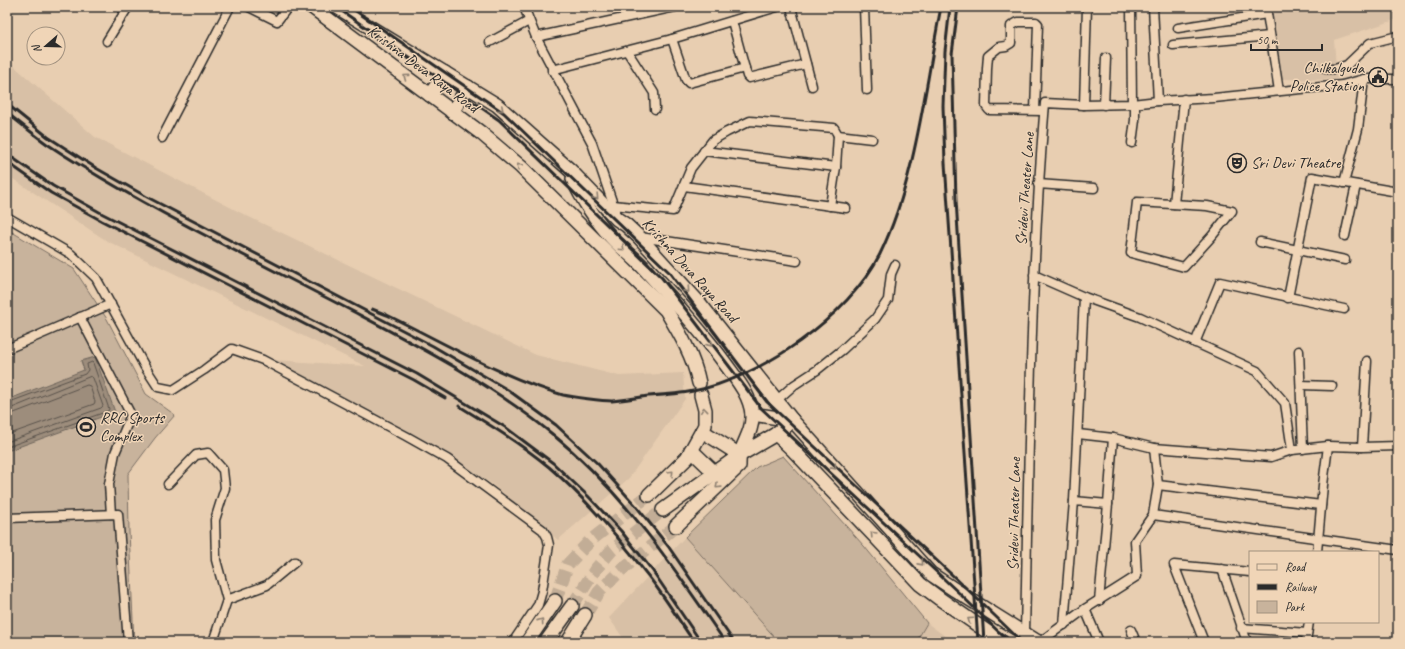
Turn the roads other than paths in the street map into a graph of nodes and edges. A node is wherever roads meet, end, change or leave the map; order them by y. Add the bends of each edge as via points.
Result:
1 (128, 7) edge
2 (230, 7) edge
3 (249, 7) edge
4 (288, 7) edge
5 (312, 7) edge
6 (339, 7) edge
7 (524, 7) edge
8 (675, 7) edge
9 (777, 7) edge
10 (791, 7) edge
11 (864, 7) edge
12 (1087, 7) edge
13 (1131, 7) edge
14 (1153, 7) edge
15 (759, 10) edge
16 (1266, 10) edge
17 (529, 21) junction
18 (732, 21) junction
19 (1178, 28) dead end
20 (1270, 36) junction
21 (1398, 36) edge
22 (536, 37) junction
23 (672, 39) junction
24 (107, 41) dead end
25 (490, 42) dead end
26 (1173, 45) dead end
27 (627, 50) junction
28 (1106, 58) dead end
29 (806, 64) junction
30 (745, 68) junction
31 (1326, 69) dead end
32 (552, 70) junction
33 (445, 73) junction
34 (1364, 79) junction
35 (1398, 79) edge
36 (812, 86) dead end
37 (468, 87) junction
38 (867, 90) dead end
39 (1279, 91) junction
40 (430, 95) junction
41 (1184, 99) junction
42 (1158, 101) junction
43 (1133, 104) junction
44 (1084, 105) junction
45 (1104, 105) junction
46 (655, 110) dead end
47 (1035, 111) junction
48 (1044, 111) junction
49 (452, 112) junction
50 (838, 135) junction
51 (162, 138) dead end
52 (872, 139) dead end
53 (1132, 144) dead end
54 (704, 151) junction
55 (836, 167) junction
56 (570, 170) junction
57 (1344, 182) junction
58 (1038, 184) junction
59 (1356, 184) junction
60 (684, 186) junction
61 (1094, 188) dead end
62 (1398, 192) edge
63 (1174, 204) junction
64 (613, 205) junction
65 (830, 206) junction
66 (846, 208) dead end
67 (7, 217) edge
68 (617, 219) junction
69 (1345, 236) dead end
70 (639, 237) junction
71 (1260, 242) dead end
72 (1298, 250) junction
73 (1345, 260) dead end
74 (797, 262) dead end
75 (896, 266) dead end
76 (1034, 275) junction
77 (1084, 297) junction
78 (1288, 298) junction
79 (111, 304) junction
80 (1344, 309) dead end
81 (80, 317) junction
82 (1195, 342) junction
83 (7, 349) edge
84 (1299, 351) dead end
85 (1367, 361) dead end
86 (1301, 385) junction
87 (1332, 386) dead end
88 (777, 400) junction
89 (752, 414) junction
90 (792, 420) junction
91 (702, 431) junction
92 (776, 434) junction
93 (1078, 434) junction
94 (1113, 438) junction
95 (1328, 446) junction
96 (1398, 446) edge
97 (1362, 447) junction
98 (1154, 448) junction
99 (1303, 449) junction
100 (691, 450) junction
101 (1292, 450) junction
102 (740, 456) junction
103 (715, 473) junction
104 (168, 484) dead end
105 (1158, 485) junction
106 (649, 495) tunnel mouth
107 (1074, 501) junction
108 (1108, 504) junction
109 (1321, 505) junction
110 (664, 510) tunnel mouth
111 (111, 514) junction
112 (1153, 515) junction
113 (7, 518) edge
114 (676, 526) tunnel mouth
115 (1318, 539) junction
116 (1398, 550) edge
117 (1317, 551) edge
118 (295, 562) dead end
119 (1222, 569) junction
120 (1249, 572) edge
121 (227, 600) junction
122 (1099, 600) junction
123 (555, 601) tunnel mouth
124 (572, 606) tunnel mouth
125 (1085, 610) junction
126 (585, 615) tunnel mouth
127 (1309, 623) edge
128 (1064, 625) junction
129 (1241, 628) junction
130 (1131, 630) dead end
131 (1025, 633) junction
132 (1307, 633) junction
133 (128, 642) edge
134 (213, 642) edge
135 (513, 642) edge
136 (527, 642) edge
137 (546, 642) edge
138 (568, 642) edge
139 (1002, 642) edge
140 (1039, 642) edge
141 (1099, 642) edge
142 (1136, 642) edge
143 (1204, 642) edge
144 (1247, 642) edge
145 (1306, 642) edge

1 - 24 street
2 - 51 street
3 - 4 street via 277,21
40 -> 5 main road, Krishna Deva Raya Road
6 - 33 main road, Krishna Deva Raya Road
7 - 17 street
8 - 22 street
9 - 15 street
10 - 29 street
11 - 38 street
12 - 44 street
13 - 43 street
14 - 42 street
15 - 18 street
16 - 19 street
16 - 20 street
17 - 22 street
17 - 25 street
18 - 23 street
18 - 30 street
20 - 26 street
20 - 39 street
21 - 31 street via 1370,43 1347,65
22 - 32 street
23 - 27 street
23 - 30 street via 689,83
27 - 32 street
27 - 46 street via 654,93
28 - 45 street
29 - 30 street via 752,78 747,76
29 - 36 street
32 - 64 street via 592,143
33 - 37 main road, Krishna Deva Raya Road
33 - 40 main road
34 - 35 street, Sridevi Theater Lane
34 - 39 street, Sridevi Theater Lane via 1342,85
34 - 57 street via 1358,128
37 - 49 main road
37 -> 56 main road, Krishna Deva Raya Road via 497,105
39 - 41 street, Sridevi Theater Lane
40 - 49 main road, Krishna Deva Raya Road
41 - 42 street, Sridevi Theater Lane
41 - 63 street
42 - 43 street, Sridevi Theater Lane
43 - 45 street, Sridevi Theater Lane
43 - 53 street via 1135,120
44 - 45 street, Sridevi Theater Lane
44 - 48 street, Sridevi Theater Lane via 1045,103
47 - 47 street via 989,110 986,106 988,56 999,47 1011,43 1011,26 1018,22 1038,24
47 - 48 street
48 - 58 street, Sridevi Theater Lane
91 -> 49 main road, Krishna Deva Raya Road via 705,425 705,410 697,372 666,310 521,167
50 - 52 street
50 - 54 street via 834,128 750,121 713,140
50 - 55 street
54 - 55 street
54 - 60 street via 691,168
55 - 65 street
56 -> 68 main road, Krishna Deva Raya Road
56 -> 89 main road, Krishna Deva Raya Road via 586,204 611,237 686,314 713,346 742,387 749,400
57 - 59 street
57 - 72 street via 1312,177
58 - 61 street
58 - 76 street, Sridevi Theater Lane
59 - 62 street
59 - 69 street
60 - 64 street via 673,211
60 - 65 street
63 - 63 street via 1137,202 1131,252 1184,267 1232,211
64 - 68 street
65 - 66 street
67 - 79 street via 71,254 96,278
68 - 70 main road, Krishna Deva Raya Road
70 - 74 street
70 -> 88 main road, Krishna Deva Raya Road via 701,306
71 - 72 street
72 - 73 street
72 - 78 street
75 - 88 street via 891,274 888,300 874,319 842,350
76 - 77 street
76 - 131 street, Sridevi Theater Lane
77 - 82 street via 1140,317
77 - 93 street
78 - 80 street
78 - 82 street via 1220,282
79 - 81 street
79 - 135 street via 158,387 173,390 232,349 263,360 447,459 543,530 549,545 542,591 538,605
81 - 83 street
81 - 111 street via 130,415 115,453 109,484
82 - 101 street via 1257,371 1285,403
84 - 86 street
85 - 97 street
86 - 87 street
86 - 99 street
88 - 90 main road, Krishna Deva Raya Road
89 - 90 main road
89 - 102 main road via 749,434
90 - 92 main road
90 -> 131 main road, Krishna Deva Raya Road via 931,574
91 - 100 main road
91 - 102 main road
92 - 102 main road
139 -> 92 main road via 920,584
93 - 94 street
93 - 107 street
94 - 98 street
94 - 108 street
95 - 97 street
95 - 99 street
95 - 109 street
96 - 97 street
98 - 101 street via 1271,457
98 - 105 street
99 - 101 street
100 - 103 main road
106 -> 100 main road
102 - 103 main road
102 -> 114 main road via 739,466
103 - 110 main road
104 - 121 street via 196,455 208,453 223,470 225,488 215,520 216,560
105 - 109 street
105 - 112 street
107 - 108 street
107 - 128 street
108 - 122 street
109 - 115 street
111 - 113 street
111 - 133 street via 118,514
112 - 115 street
112 - 122 street via 1135,541 1137,576
115 - 116 street
115 - 117 street
118 - 121 street via 267,585
119 - 120 street
119 - 129 street
119 - 143 street via 1174,565
121 - 134 street
122 - 125 street
136 -> 123 main road
124 - 137 main road
125 - 128 street
125 - 141 street
126 - 138 main road
127 - 132 street
128 - 140 street
129 - 132 street
129 - 144 street
130 - 142 street
131 - 140 main road, Krishna Deva Raya Road
132 - 145 street

